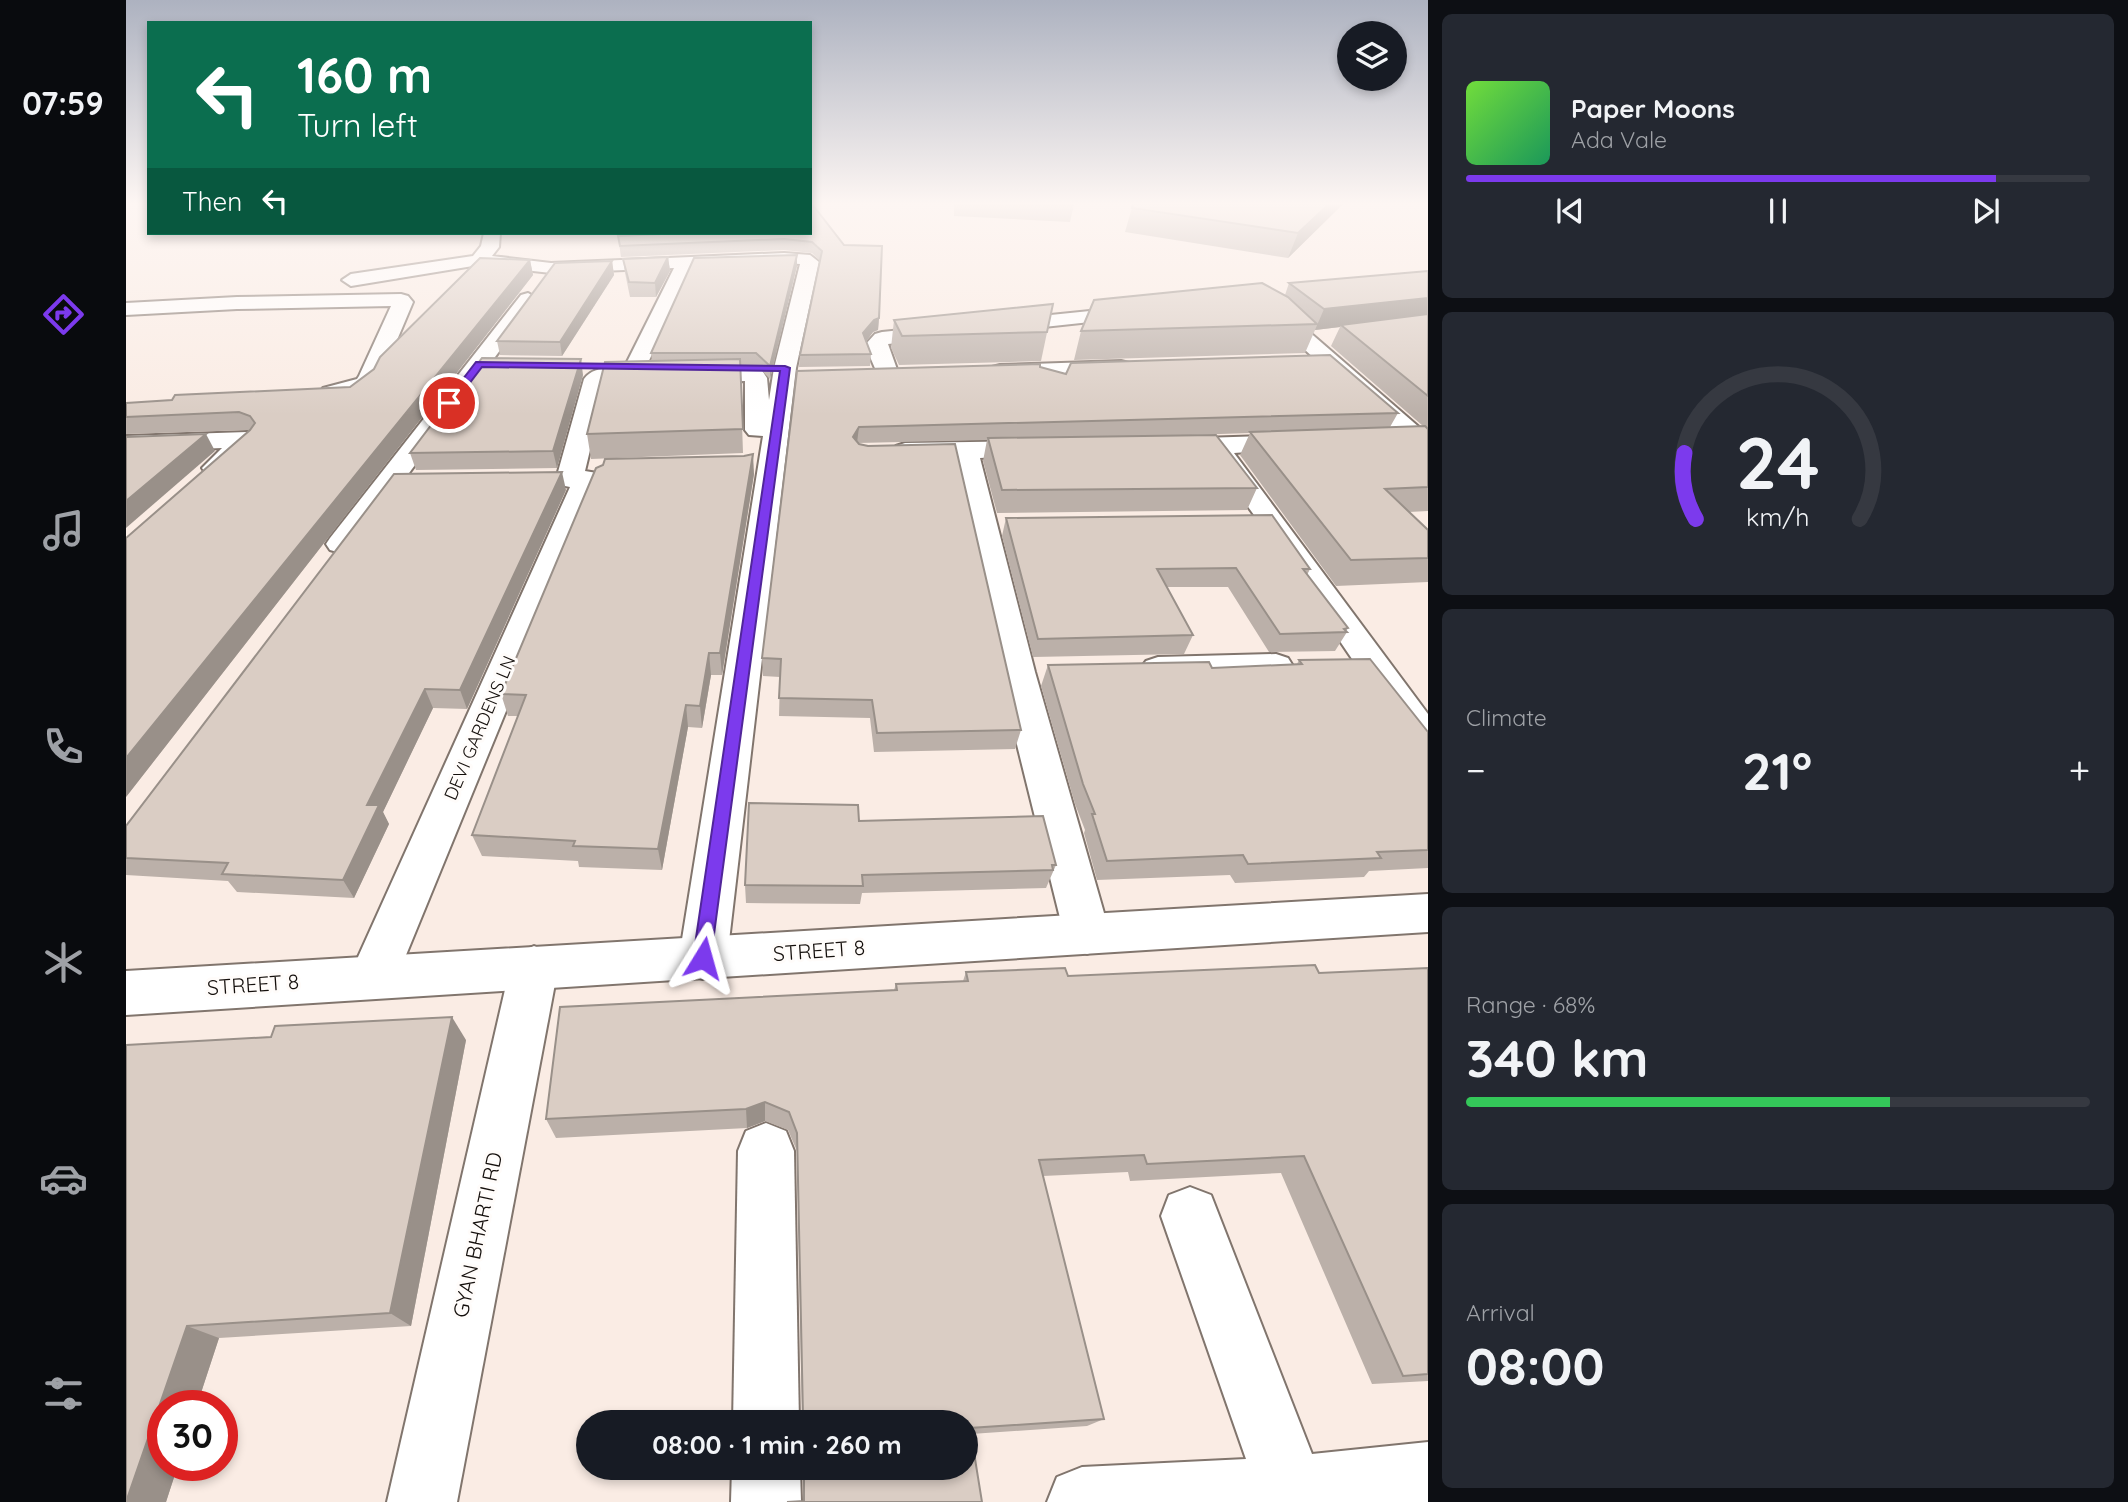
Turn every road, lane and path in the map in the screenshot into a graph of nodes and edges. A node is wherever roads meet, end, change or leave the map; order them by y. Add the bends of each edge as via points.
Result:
1 (386, 274) edge
2 (547, 274) edge
3 (680, 274) edge
4 (808, 274) edge
5 (241, 298) junction
6 (1253, 301) edge
7 (128, 304) edge
8 (1165, 310) edge
9 (1336, 337) edge
10 (1310, 340) junction
11 (1330, 361) junction
12 (1302, 362) edge
13 (575, 365) edge
14 (636, 366) junction
15 (1137, 367) edge
16 (600, 371) junction
17 (985, 372) edge
18 (793, 374) junction
19 (916, 374) edge
20 (314, 394) edge
21 (1378, 440) edge
22 (1324, 442) edge
23 (1423, 443) edge
24 (126, 444) edge
25 (1216, 446) junction
26 (1146, 447) edge
27 (1063, 449) edge
28 (965, 451) junction
29 (881, 452) edge
30 (753, 473) junction
31 (388, 481) junction
32 (427, 481) edge
33 (196, 485) edge
34 (323, 569) edge
35 (1373, 664) junction
36 (1127, 669) edge
37 (1428, 742) edge
38 (1428, 913) edge
39 (1087, 934) junction
40 (703, 958) junction
41 (534, 968) junction
42 (373, 977) junction
43 (126, 993) edge
44 (766, 1151) dead end
45 (1190, 1216) dead end
46 (766, 1410) edge
47 (1428, 1476) edge
48 (766, 1480) edge
49 (1294, 1496) edge
50 (422, 1502) edge
51 (766, 1502) edge
52 (1082, 1502) edge

1 - 5 street
2 - 31 street via 493,364
3 - 14 street
4 - 18 street
5 - 7 street
5 - 20 street via 395,298 403,302 365,384
6 - 10 street via 1266,305
8 - 19 street via 882,338 876,345 880,375
9 - 10 street
10 - 11 street
11 - 12 street
11 - 23 street
13 - 16 street
14 - 16 street
14 - 18 street
15 - 17 street
16 - 30 street via 752,374 757,378 759,460
16 - 42 street, DEVI GARDENS LN via 594,379 583,476
18 - 30 street
21 - 23 street
22 - 25 street
24 - 33 street via 247,440
25 - 26 street
25 - 35 street via 1259,521
27 - 28 street
28 - 29 street
28 - 39 street via 995,525
30 - 40 street
31 - 32 street
31 - 34 street
35 - 36 street
35 - 37 street
38 - 39 street, STREET 8
39 - 40 street, STREET 8
40 - 41 street, STREET 8
41 - 42 street, STREET 8
41 - 50 street, GYAN BHARTI RD
42 - 43 street, STREET 8
44 - 46 street
45 - 49 street
47 - 49 street
48 - 51 street
49 - 52 street

